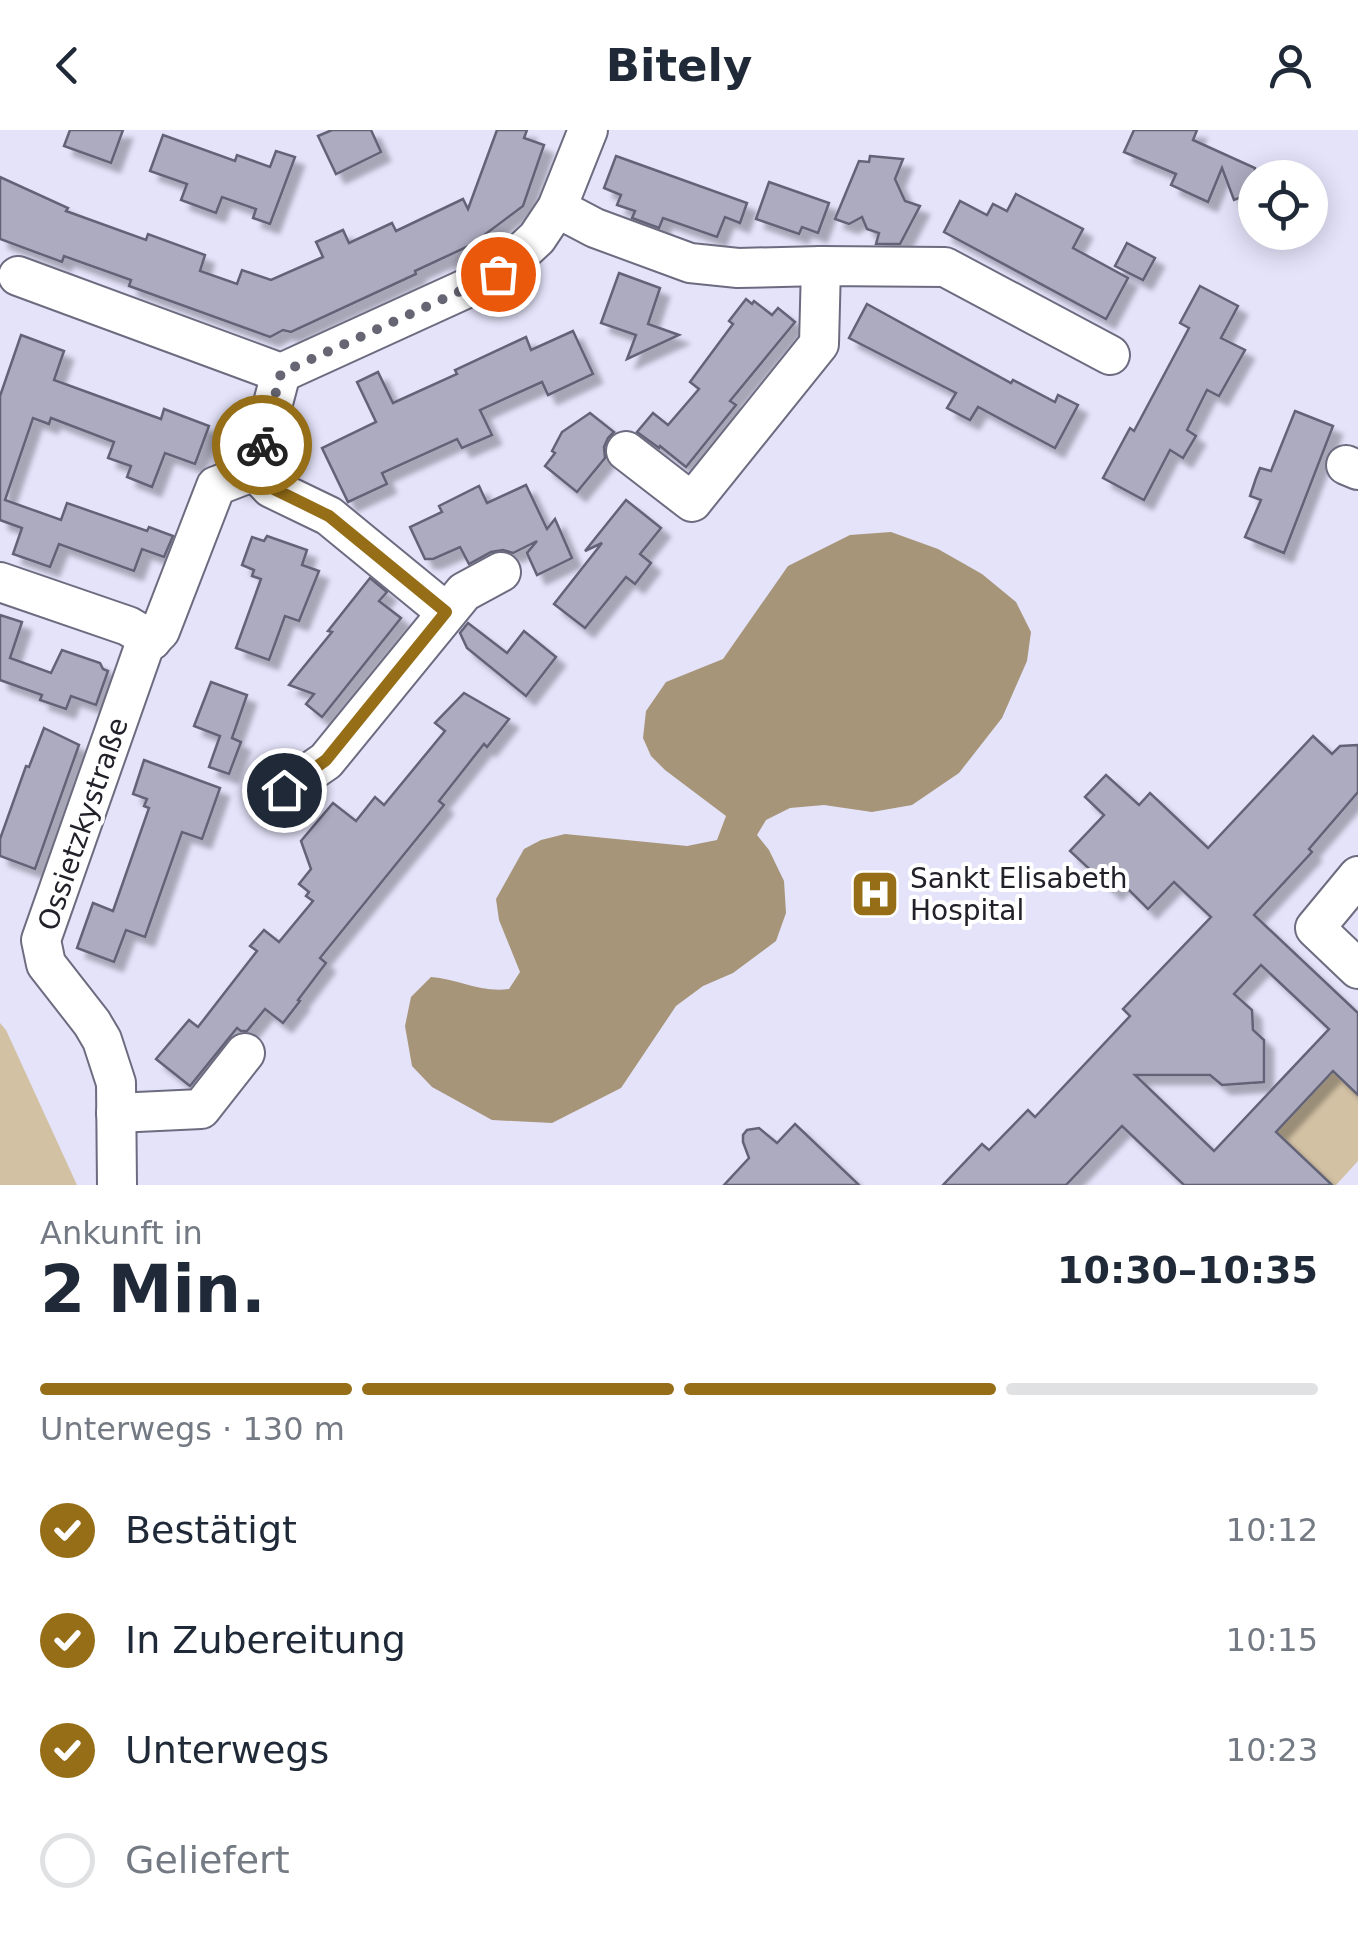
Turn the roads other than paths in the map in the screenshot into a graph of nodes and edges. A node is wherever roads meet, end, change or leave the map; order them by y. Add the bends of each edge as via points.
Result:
1 (588, 130) edge
2 (558, 208) junction
3 (822, 266) junction
4 (18, 276) dead end
5 (1110, 355) dead end
6 (281, 373) junction
7 (626, 451) dead end
8 (256, 471) junction
9 (502, 572) dead end
10 (0, 582) edge
11 (446, 612) junction
12 (152, 640) junction
13 (284, 790) dead end
14 (1358, 876) edge
15 (1358, 970) edge
16 (245, 1053) dead end
17 (116, 1114) junction
18 (117, 1185) edge

1 - 2 street
2 - 3 street via 690,263
2 - 6 street via 498,274
3 - 5 street via 945,267
3 - 7 street via 818,344 692,502
4 - 6 street
6 - 8 street
8 - 11 street via 272,488 329,516
8 - 12 street, Ossietzkystraße via 216,486
9 - 11 street via 464,592
10 - 12 street
11 - 13 street via 326,760
12 - 17 street, Ossietzkystraße via 144,647 42,940 46,964 102,1040 116,1083
14 - 15 street via 1314,928
16 - 17 street via 201,1109
17 - 18 street, Ossietzkystraße

